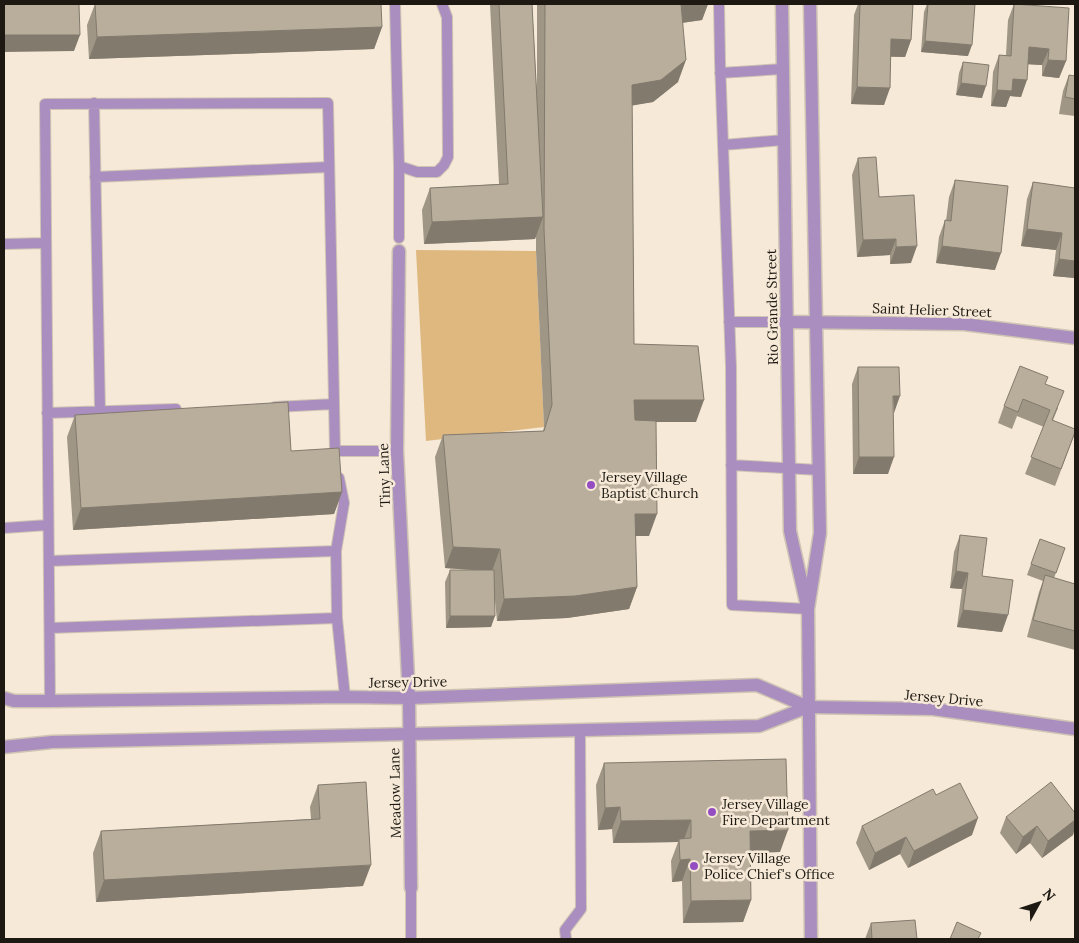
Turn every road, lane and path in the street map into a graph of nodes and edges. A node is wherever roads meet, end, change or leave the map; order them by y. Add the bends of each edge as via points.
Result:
1 (395, 4) edge
2 (442, 4) edge
3 (719, 4) edge
4 (782, 4) edge
5 (810, 4) edge
6 (783, 70) junction
7 (720, 73) junction
8 (94, 103) junction
9 (784, 140) junction
10 (723, 144) junction
11 (399, 166) junction
12 (329, 167) junction
13 (95, 177) junction
14 (399, 238) dead end
15 (45, 243) junction
16 (4, 244) edge
17 (399, 251) dead end
18 (729, 322) junction
19 (787, 322) junction
20 (817, 322) junction
21 (1075, 338) edge
22 (334, 404) junction
23 (266, 407) edge
24 (188, 409) edge
25 (100, 411) junction
26 (47, 413) junction
27 (397, 452) junction
28 (336, 459) junction
29 (731, 465) junction
30 (789, 468) junction
31 (819, 470) junction
32 (48, 525) junction
33 (4, 528) edge
34 (336, 551) junction
35 (49, 561) junction
36 (808, 609) junction
37 (337, 618) junction
38 (50, 628) junction
39 (345, 697) junction
40 (4, 698) edge
41 (409, 698) junction
42 (50, 701) junction
43 (808, 707) junction
44 (580, 730) junction
45 (1075, 730) edge
46 (409, 733) junction
47 (4, 747) edge
48 (411, 888) joint
49 (411, 939) edge
50 (566, 939) edge
51 (810, 939) edge

1 - 11 lane
2 - 11 lane via 447,17 448,157 437,172 417,172
3 - 7 lane
4 - 6 street, Rio Grande Street
5 - 20 street, Rio Grande Street
6 - 7 lane
6 - 9 street, Rio Grande Street
7 - 10 lane
8 - 12 lane via 328,103
8 - 13 lane
8 - 15 lane via 45,104
9 - 10 lane
9 - 19 street, Rio Grande Street
10 - 18 lane
11 - 14 lane
12 - 13 lane
12 - 22 lane
13 - 25 lane
15 - 16 lane
15 - 26 lane
17 - 27 street, Tiny Lane
18 - 19 lane
18 - 29 lane
19 - 20 street, Saint Helier Street
19 - 30 street, Rio Grande Street
20 - 21 street, Saint Helier Street via 964,324
20 - 31 street, Rio Grande Street
22 - 23 lane
22 - 28 lane
24 - 25 lane
25 - 26 lane
26 - 32 lane
27 - 28 lane
27 - 41 street, Tiny Lane
28 - 34 lane via 344,503
29 - 30 lane
29 - 36 lane via 732,605
30 - 31 lane
30 - 36 street, Rio Grande Street via 790,531
31 - 36 street, Rio Grande Street via 820,533
32 - 33 lane
32 - 35 lane
34 - 35 lane
34 - 37 lane
35 - 38 lane
36 - 43 street, Rio Grande Street
37 - 38 lane
37 - 39 lane
38 - 42 lane
39 - 41 street, Jersey Drive
39 - 42 street, Jersey Drive
40 - 42 street, Jersey Drive
41 - 43 street, Jersey Drive via 757,686
41 - 46 street, Meadow Lane
43 - 44 street, Jersey Drive via 759,726
43 - 45 street, Jersey Drive via 933,709
43 - 51 street, Rio Grande Street
44 - 46 street, Jersey Drive
44 - 50 lane via 581,909 565,930
46 - 47 street, Jersey Drive via 52,742
46 - 48 street, Meadow Lane
48 - 49 lane

